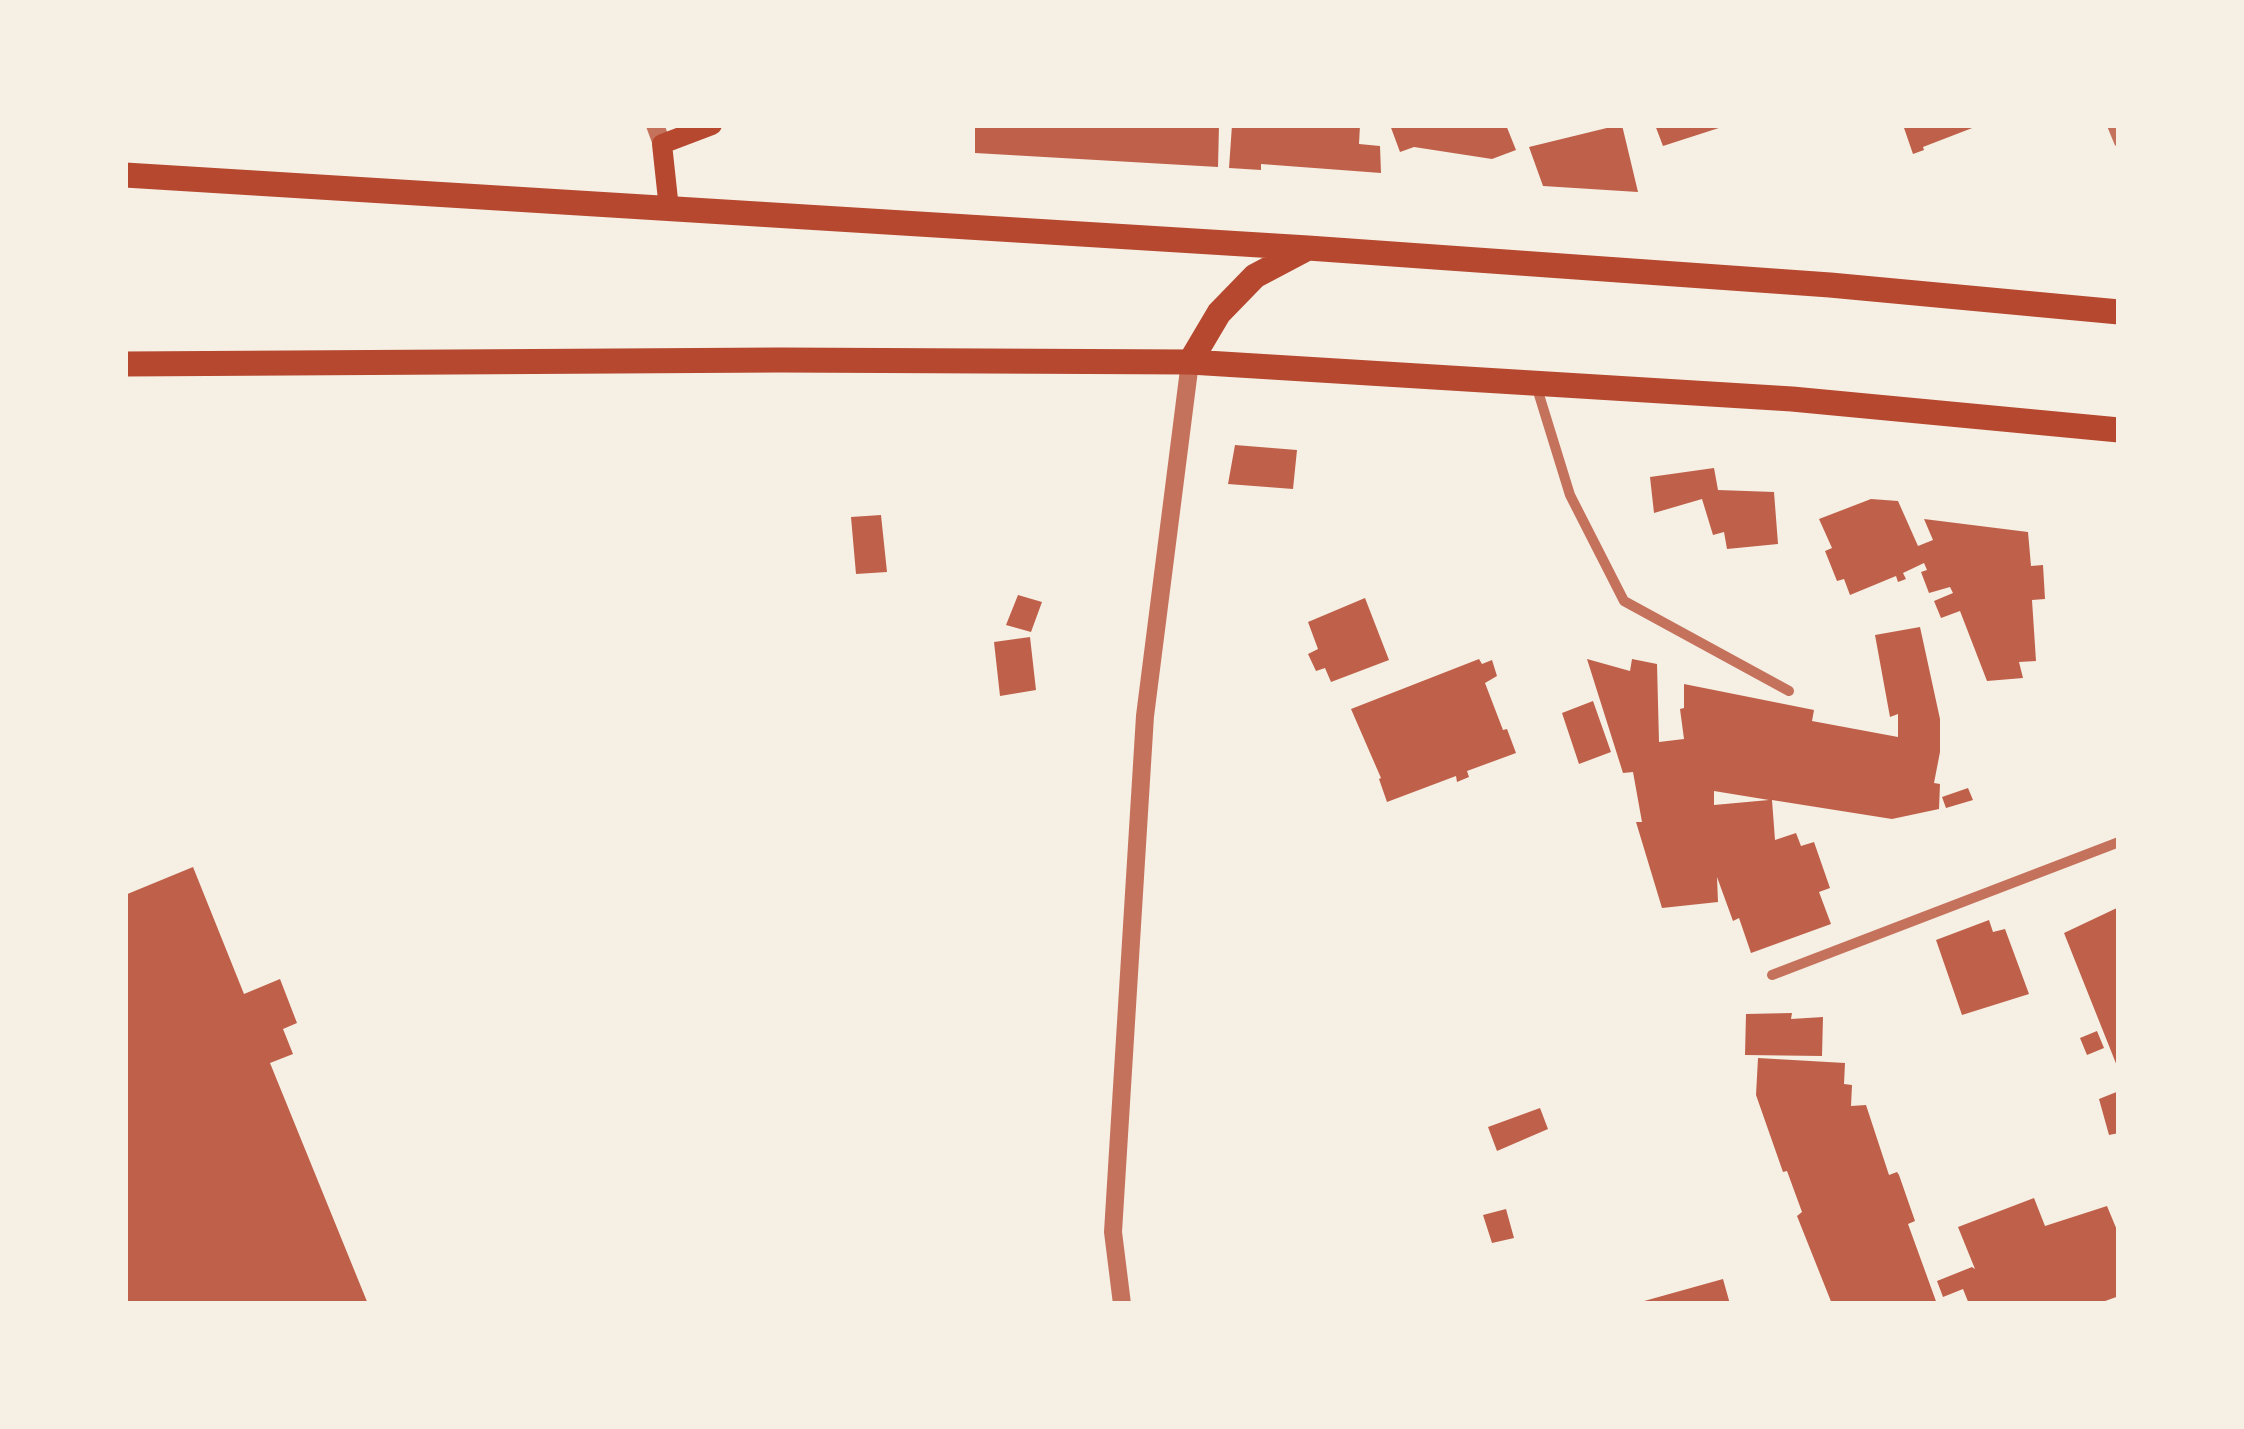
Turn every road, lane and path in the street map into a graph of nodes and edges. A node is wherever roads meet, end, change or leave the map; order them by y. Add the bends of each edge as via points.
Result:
1 (712, 125) edge
2 (2112, 125) edge
3 (659, 134) edge
4 (2119, 142) edge
5 (125, 175) edge
6 (669, 209) junction
7 (1308, 248) junction
8 (2119, 312) edge
9 (1190, 362) junction
10 (125, 364) edge
11 (1536, 384) junction
12 (2119, 430) edge
13 (1789, 691) dead end
14 (2119, 842) edge
15 (1772, 974) dead end
16 (1122, 1304) edge

1 - 3 main road
2 - 4 street
3 - 6 main road
5 - 6 main road
6 - 7 main road
7 - 8 main road
7 - 9 main road via 1255,276 1219,313
9 - 10 main road
9 - 11 main road
9 - 16 street via 1145,716 1113,1232
11 - 12 main road via 1792,399
11 - 13 street via 1570,495 1624,601
14 - 15 street

